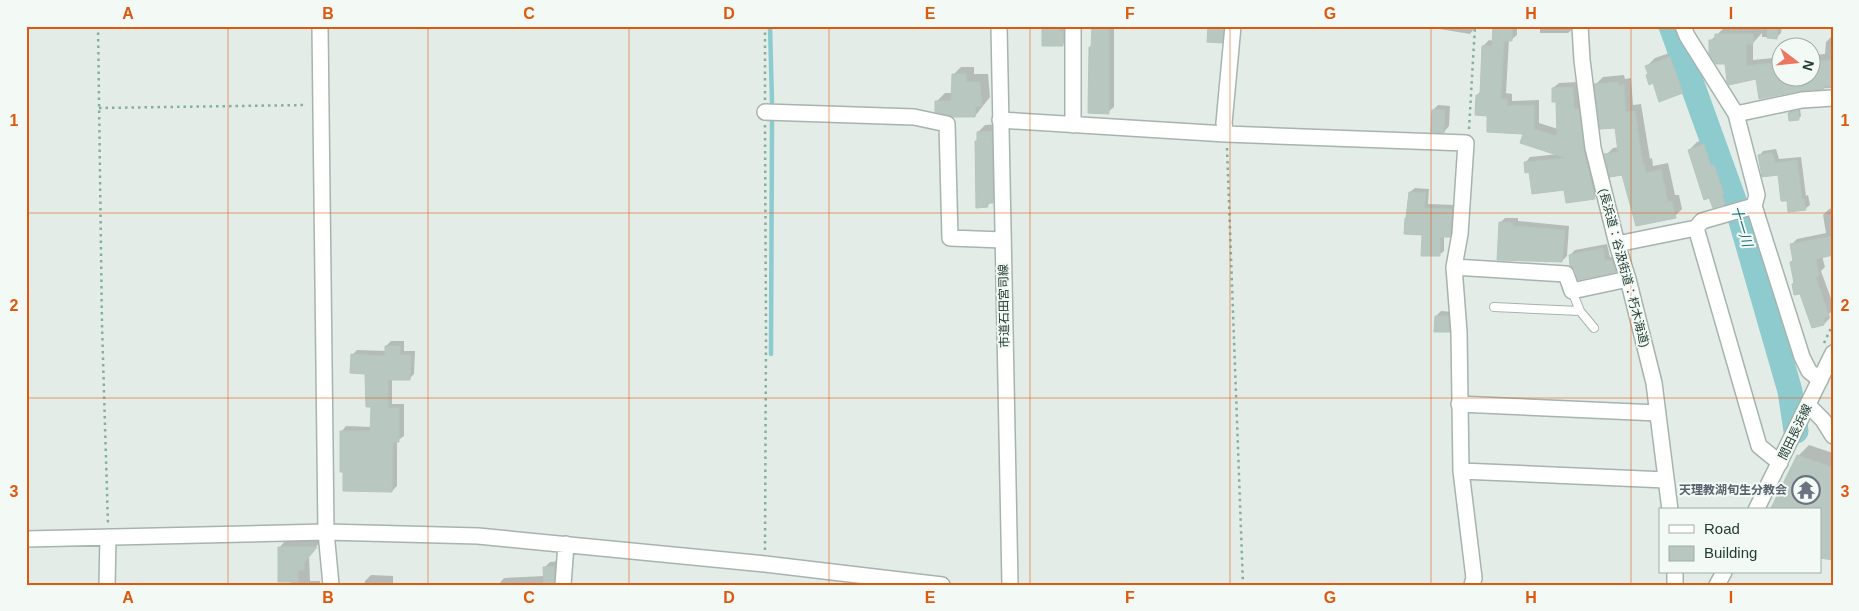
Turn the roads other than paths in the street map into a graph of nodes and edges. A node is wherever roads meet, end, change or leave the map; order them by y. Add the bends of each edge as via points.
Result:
1 (320, 26) edge
2 (1000, 26) edge
3 (1073, 26) edge
4 (1234, 26) edge
5 (1580, 26) edge
6 (1683, 26) edge
7 (1833, 98) edge
8 (765, 112) road end
9 (1736, 114) junction
10 (1000, 120) junction
11 (1073, 125) junction
12 (1226, 134) junction
13 (1754, 206) junction
14 (1696, 228) junction
15 (1003, 240) junction
16 (1618, 244) junction
17 (1454, 267) junction
18 (1628, 278) junction
19 (1572, 292) junction
20 (1494, 307) dead end
21 (1580, 311) junction
22 (1594, 328) dead end
23 (1833, 353) edge
24 (1820, 380) junction
25 (1459, 404) junction
26 (1810, 407) junction
27 (1658, 413) junction
28 (1833, 436) edge
29 (1783, 457) junction
30 (1461, 471) junction
31 (1666, 480) junction
32 (1670, 508) edge
33 (1757, 508) edge
34 (326, 532) junction
35 (108, 537) junction
36 (26, 539) edge
37 (566, 544) junction
38 (107, 585) edge
39 (330, 585) edge
40 (563, 585) edge
41 (942, 585) edge
42 (1010, 585) edge
43 (1472, 585) edge

1 - 34 street
2 - 10 street, 市道石田宮司線
3 - 11 street
4 - 12 street via 1224,123
5 - 16 street, (長浜道：谷汲街道：朽木海道) via 1593,148
6 - 9 street
7 - 9 street via 1802,100
8 - 15 street via 914,117 947,124 950,238
9 - 13 street via 1757,195
10 - 11 street
10 - 15 street, 市道石田宮司線
11 - 12 street
12 - 17 street via 1466,143 1460,234
13 - 14 street via 1702,221
13 - 24 street via 1802,357 1810,372
14 - 16 street
14 - 29 street via 1758,446
15 - 42 street, 市道石田宮司線
16 - 18 street, (長浜道：谷汲街道：朽木海道)
17 - 19 street via 1566,274
17 - 25 street via 1459,332
18 - 19 street
18 - 27 street, (長浜道：谷汲街道：朽木海道) via 1654,383
19 - 21 lane
20 - 21 lane
21 - 22 lane
23 - 24 street, 間田長浜線
24 - 26 street, 間田長浜線
25 - 27 street
25 - 30 street
26 - 28 street
26 - 29 street, 間田長浜線
27 - 31 street, (長浜道：谷汲街道：朽木海道)
29 - 33 street, 間田長浜線
30 - 31 street
30 - 43 street via 1474,578
31 - 32 street, (長浜道：谷汲街道：朽木海道)
34 - 35 street
34 - 37 street via 478,536
34 - 39 street
35 - 36 street
35 - 38 street
37 - 40 street
37 - 41 street

